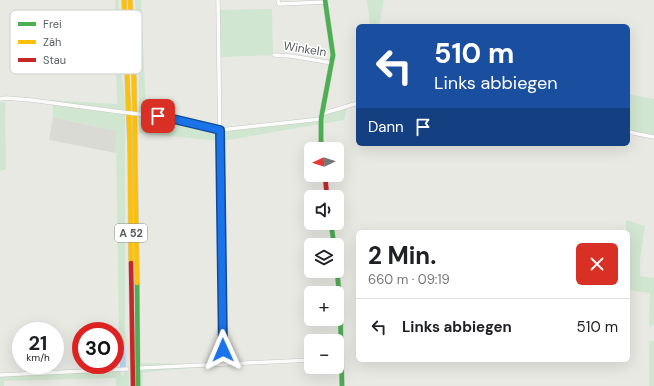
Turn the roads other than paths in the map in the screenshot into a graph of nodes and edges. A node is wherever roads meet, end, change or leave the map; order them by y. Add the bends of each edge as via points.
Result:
1 (124, 0) edge
2 (130, 0) edge
3 (218, 0) edge
4 (278, 0) edge
5 (325, 1) edge
6 (124, 10) edge
7 (130, 10) edge
8 (274, 54) dead end
9 (332, 63) junction
10 (127, 74) edge
11 (134, 74) edge
12 (0, 99) edge
13 (356, 104) edge
14 (321, 117) junction
15 (220, 130) junction
16 (630, 132) edge
17 (654, 137) edge
18 (321, 142) edge
19 (338, 278) edge
20 (339, 334) edge
21 (304, 360) edge
22 (223, 364) junction
23 (141, 368) dead end
24 (127, 369) dead end
25 (341, 374) edge
26 (0, 375) edge
27 (133, 386) edge
28 (138, 386) edge
29 (342, 386) edge

1 - 6 main road, A 52
2 - 7 main road, A 52
3 - 15 street
4 - 5 street, Winkeln via 279,4
5 - 9 main road, Winkeln via 333,48
8 - 9 street, Winkeln
9 - 14 main road, Winkeln
10 - 27 main road, A 52
11 - 28 main road, A 52
12 - 15 street, bridge via 169,118
13 - 14 street
14 - 15 street
14 - 18 main road, Winkeln
15 - 22 street
16 - 17 street
19 - 20 main road
21 - 22 street
22 - 23 street
24 - 26 street
25 - 29 main road

